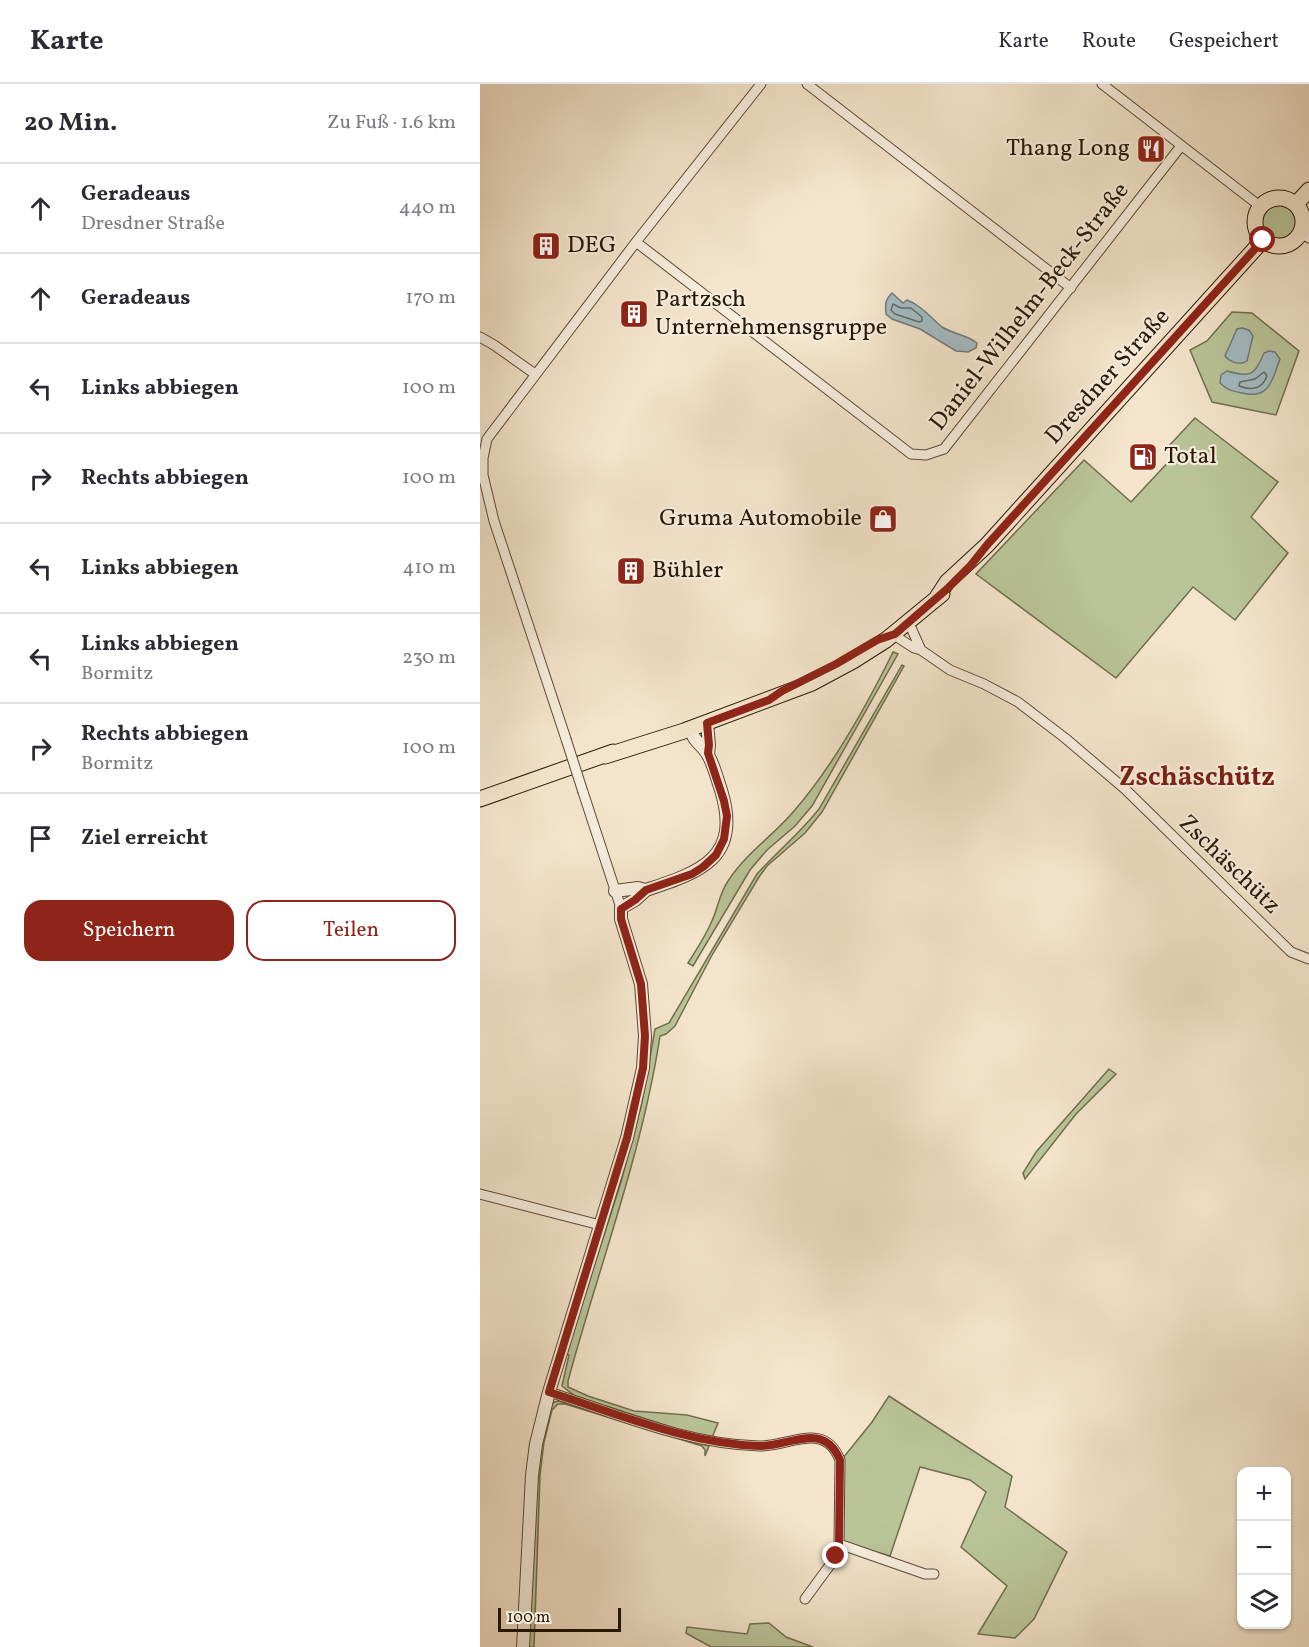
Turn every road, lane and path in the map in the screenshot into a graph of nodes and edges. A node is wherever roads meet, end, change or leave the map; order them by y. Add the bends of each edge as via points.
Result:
1 (761, 84) edge
2 (807, 84) edge
3 (1102, 84) edge
4 (1181, 146) junction
5 (1309, 189) edge
6 (1296, 204) junction
7 (1261, 207) junction
8 (1305, 236) edge
9 (1263, 240) junction
10 (636, 242) junction
11 (1071, 288) junction
12 (480, 337) edge
13 (535, 374) junction
14 (909, 623) junction
15 (895, 634) junction
16 (921, 650) junction
17 (707, 723) junction
18 (691, 729) junction
19 (708, 753) junction
20 (480, 799) edge
21 (646, 890) junction
22 (615, 891) junction
23 (621, 909) junction
24 (1309, 959) edge
25 (480, 1194) edge
26 (600, 1225) junction
27 (549, 1392) junction
28 (839, 1544) junction
29 (934, 1574) dead end
30 (805, 1599) dead end
31 (523, 1647) edge

1 - 10 street
2 - 11 street
3 - 4 street
4 - 7 street
4 - 11 street, Daniel-Wilhelm-Beck-Straße
5 - 6 main road
6 - 7 main road via 1274,198
6 - 8 main road via 1303,217
7 - 9 main road via 1255,224
8 - 9 main road via 1285,245
9 - 14 main road, Dresdner Straße via 971,565
10 - 11 street, Daniel-Wilhelm-Beck-Straße via 911,454 926,455 944,449
10 - 13 street
12 - 13 street
13 - 22 street, bridge via 487,440 483,475 494,521
14 - 15 main road, Dresdner Straße
14 - 16 street
15 - 16 street, Zschäschütz
15 - 17 main road, Dresdner Straße via 830,674
16 - 24 street, Zschäschütz via 950,670 1018,702 1065,738 1125,789 1291,952
17 - 18 main road, Dresdner Straße
17 - 19 street
18 - 19 street
18 - 20 main road, Dresdner Straße via 674,729
19 - 21 street via 727,816 724,839 716,855 703,867
21 - 22 street
21 - 23 street
22 - 23 street
23 - 26 street via 640,976 645,1036 640,1085
25 - 26 street
26 - 27 street
27 - 28 street via 700,1440 761,1446 807,1438 824,1441 837,1451 840,1460
27 - 31 street via 532,1475
28 - 29 street
28 - 30 street via 830,1565

